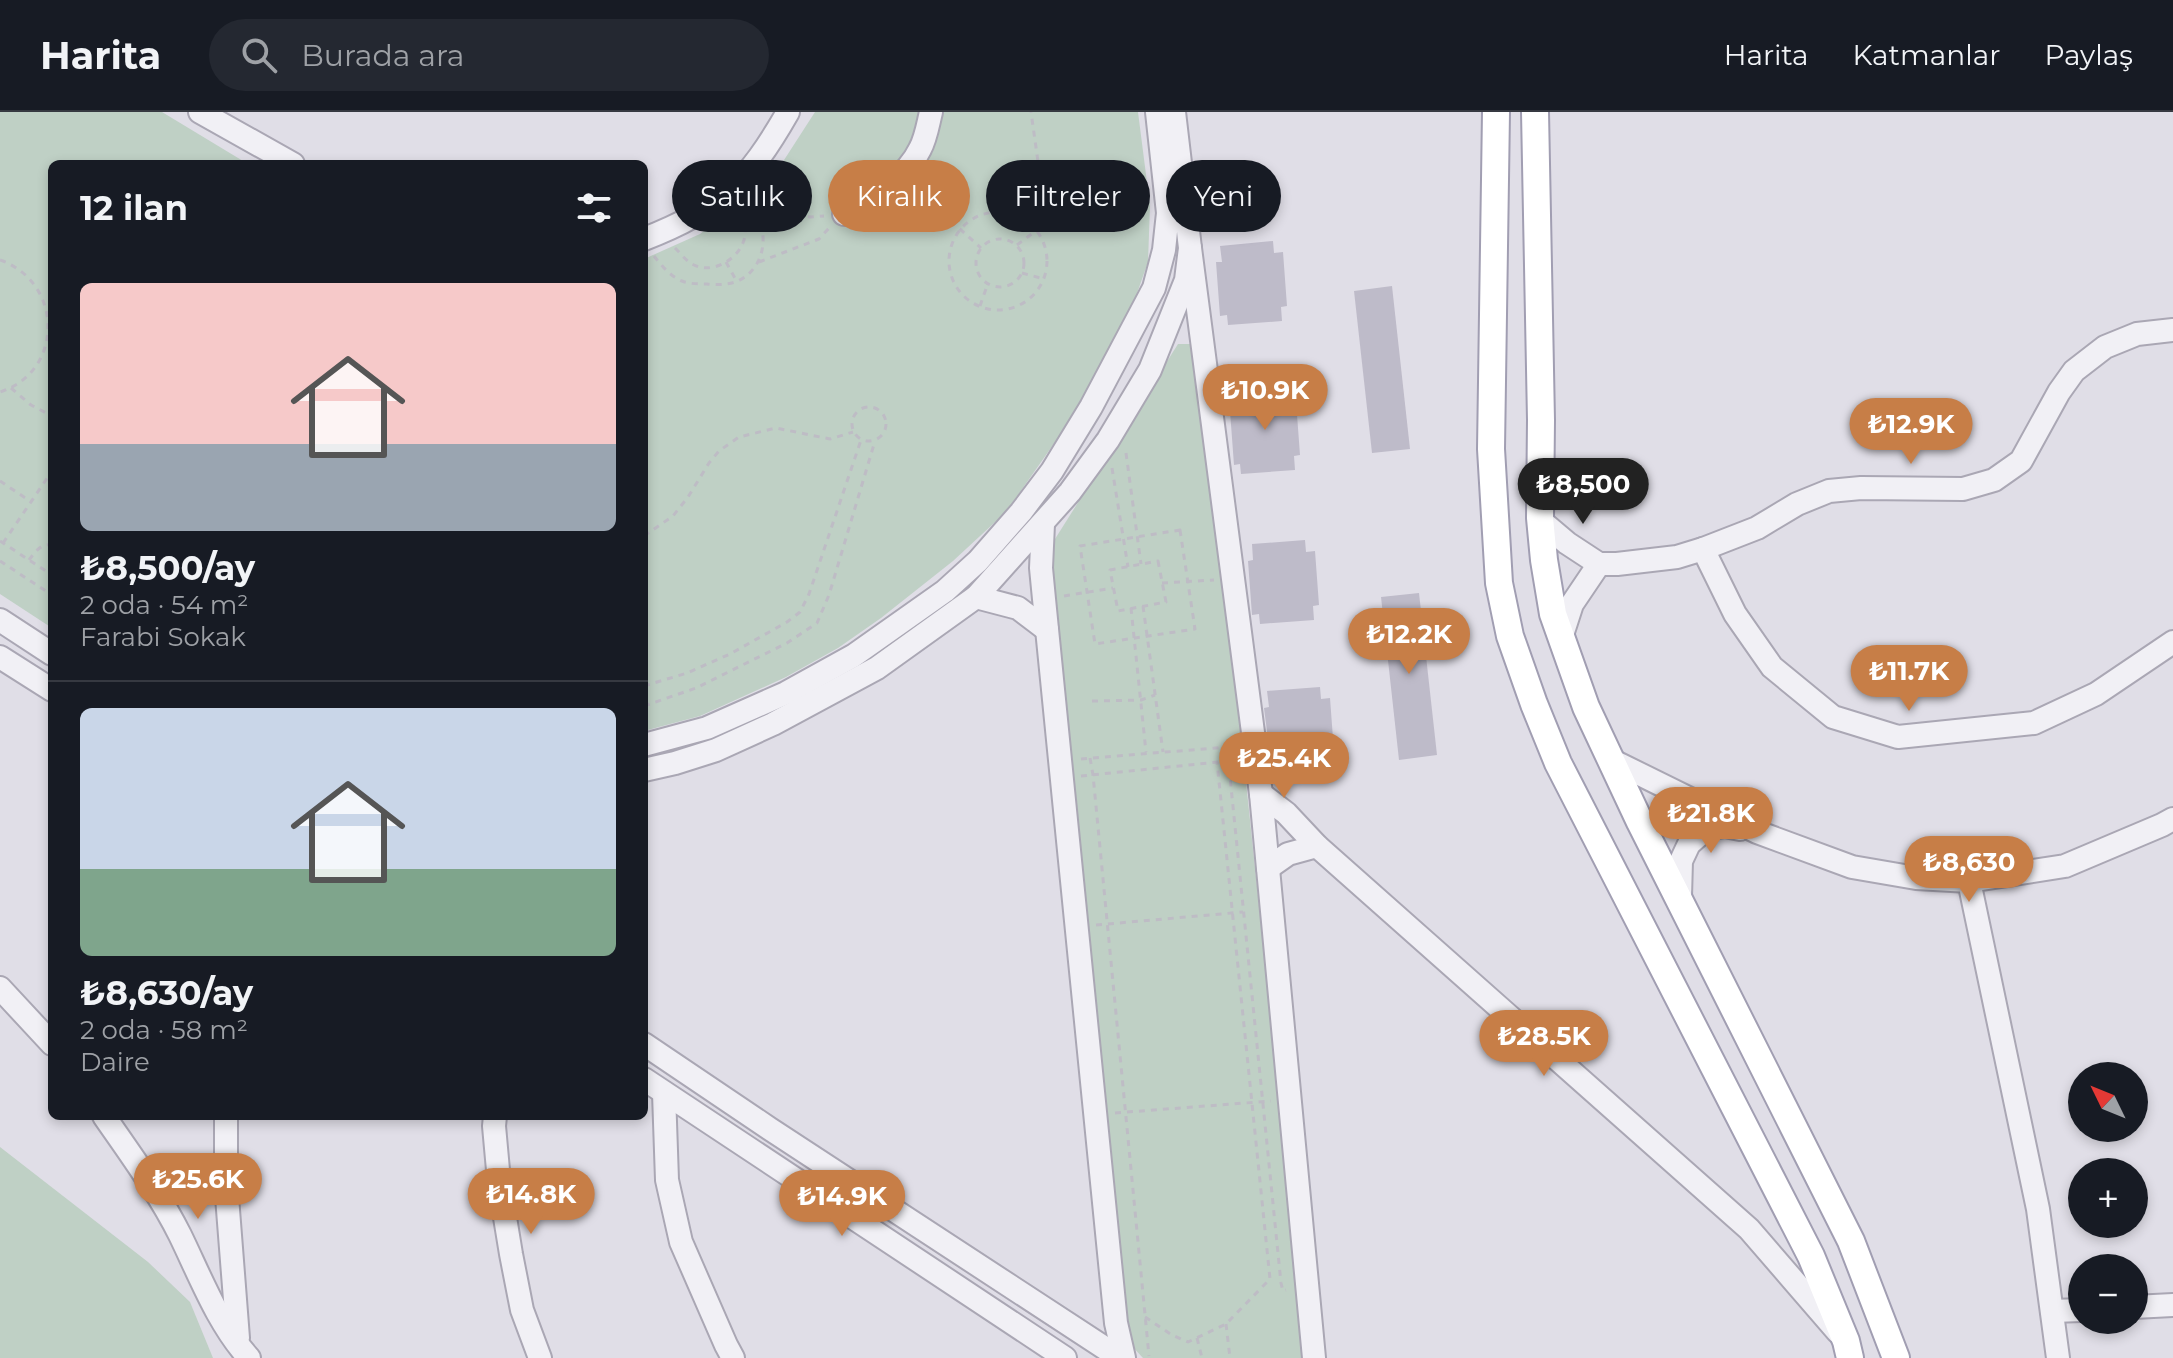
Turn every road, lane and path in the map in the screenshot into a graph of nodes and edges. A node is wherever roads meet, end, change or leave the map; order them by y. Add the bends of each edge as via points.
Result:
1 (200, 112) edge
2 (788, 112) edge
3 (931, 112) edge
4 (1031, 112) edge
5 (1157, 112) edge
6 (1174, 112) edge
7 (1496, 112) edge
8 (1535, 112) edge
9 (286, 160) edge
10 (759, 160) edge
11 (912, 160) edge
12 (1038, 160) edge
13 (672, 227) edge
14 (828, 230) edge
15 (744, 232) edge
16 (762, 232) edge
17 (959, 232) edge
18 (964, 232) edge
19 (1034, 232) edge
20 (1038, 232) edge
21 (651, 236) edge
22 (1016, 245) junction
23 (981, 248) junction
24 (1190, 248) junction
25 (0, 260) edge
26 (726, 262) junction
27 (759, 262) junction
28 (1022, 273) junction
29 (1044, 279) junction
30 (737, 281) junction
31 (988, 283) junction
32 (980, 307) junction
33 (48, 315) edge
34 (1136, 322) junction
35 (1166, 325) junction
36 (2173, 330) edge
37 (48, 336) edge
38 (1202, 338) junction
39 (11, 388) junction
40 (0, 392) edge
41 (48, 414) edge
42 (1122, 417) junction
43 (853, 432) junction
44 (861, 440) junction
45 (1108, 440) junction
46 (875, 441) junction
47 (48, 477) edge
48 (0, 481) edge
49 (31, 501) junction
50 (1541, 521) junction
51 (1043, 524) junction
52 (648, 533) edge
53 (1137, 536) junction
54 (1124, 539) junction
55 (2, 542) edge
56 (48, 544) edge
57 (1703, 549) junction
58 (29, 560) junction
59 (0, 561) edge
60 (1141, 564) junction
61 (1599, 564) junction
62 (1128, 567) junction
63 (48, 572) edge
64 (1234, 579) junction
65 (1188, 582) junction
66 (1162, 583) junction
67 (1113, 588) junction
68 (48, 592) edge
69 (1087, 592) junction
70 (976, 597) junction
71 (1044, 599) junction
72 (1143, 606) junction
73 (1131, 608) junction
74 (0, 620) edge
75 (1047, 630) junction
76 (1147, 636) junction
77 (1134, 638) junction
78 (1561, 638) junction
79 (2173, 642) edge
80 (48, 651) edge
81 (0, 657) edge
82 (648, 685) edge
83 (48, 687) edge
84 (1155, 695) junction
85 (1141, 700) junction
86 (1092, 701) dead end
87 (648, 705) edge
88 (648, 744) edge
89 (1163, 752) junction
90 (1146, 754) junction
91 (1090, 758) junction
92 (1079, 759) dead end
93 (1611, 760) junction
94 (1228, 761) junction
95 (1217, 762) junction
96 (648, 769) edge
97 (1093, 775) junction
98 (1070, 777) dead end
99 (1261, 794) junction
100 (2173, 819) edge
101 (1757, 832) junction
102 (1317, 846) junction
103 (1268, 868) junction
104 (1969, 881) junction
105 (1680, 897) junction
106 (1243, 912) junction
107 (1232, 913) junction
108 (1108, 924) junction
109 (1085, 927) dead end
110 (0, 988) edge
111 (48, 1040) edge
112 (648, 1047) edge
113 (648, 1082) edge
114 (664, 1093) junction
115 (1290, 1099) junction
116 (1263, 1101) junction
117 (1252, 1102) junction
118 (1126, 1112) junction
119 (1115, 1113) dead end
120 (107, 1120) edge
121 (226, 1120) edge
122 (495, 1120) edge
123 (1281, 1283) dead end
124 (2173, 1305) edge
125 (2148, 1306) edge
126 (2068, 1310) edge
127 (2052, 1311) junction
128 (1145, 1317) junction
129 (1226, 1324) junction
130 (1197, 1338) junction
131 (1848, 1349) edge
132 (243, 1354) edge
133 (1128, 1354) edge
134 (1150, 1357) edge
135 (540, 1358) edge
136 (733, 1358) edge
137 (1065, 1358) edge
138 (1202, 1358) edge
139 (1230, 1358) edge
140 (1314, 1358) edge
141 (1896, 1358) edge
142 (2058, 1358) edge

1 - 9 street
2 - 10 street
3 - 11 street via 920,150
4 - 12 path
5 - 34 street via 1168,213 1154,288
6 - 24 street
7 - 131 main road via 1491,449 1499,583 1510,636 1558,763 1811,1256
8 - 50 main road
13 - 21 street
14 - 27 path via 819,239
15 - 26 path via 740,249
16 - 27 path
17 - 32 path via 949,267 957,289
18 - 23 path
19 - 22 path
20 - 29 path via 1047,256
21 - 26 path via 673,245 694,266 708,269
21 - 30 path via 651,253 681,281
22 - 23 path via 1002,238
22 - 28 path via 1025,262
23 - 31 path via 977,270
24 - 35 street via 1186,280
24 - 38 street
25 - 33 path via 25,273
26 - 30 path
27 - 30 path
28 - 29 path
28 - 31 path via 1004,287
29 - 32 path via 1031,299 1020,305 997,311
31 - 32 path
34 - 35 street
34 - 88 street via 1052,471 987,551 945,591 853,656 786,693 707,728
35 - 38 street
35 - 42 street via 1150,370
36 - 57 street via 2137,334 2105,347 2074,371 2021,461 1994,480 1963,489 1829,491
37 - 39 path via 35,368
38 - 64 street
39 - 40 path
39 - 41 path
42 - 45 street
42 - 53 path
43 - 44 path
43 - 46 path via 856,412 876,407 887,425
43 - 52 path via 830,439 776,428 739,437 719,451 673,516
44 - 46 path
44 - 82 path via 800,612 730,654
45 - 51 street
45 - 54 path
46 - 87 path via 817,623 696,688
47 - 49 path
48 - 49 path
49 - 55 path
50 - 61 street
50 - 78 main road
51 - 70 street
51 - 71 street
53 - 54 path
53 - 60 path
53 - 65 path via 1180,530
54 - 62 path
54 - 69 path via 1080,546
55 - 58 path
56 - 58 path
57 - 61 street via 1677,557
57 - 79 street via 1735,614 1772,667 1833,717 1898,737 2034,723 2096,694
58 - 63 path
59 - 68 path
60 - 62 path
60 - 66 path via 1158,561
61 - 78 street via 1572,604
62 - 67 path via 1110,570
64 - 65 path
64 - 99 street
65 - 66 path
65 - 76 path via 1195,629
66 - 72 path via 1166,602
67 - 69 path
67 - 73 path via 1118,611
69 - 71 path
69 - 77 path via 1095,644
70 - 75 street via 1018,608
70 - 96 street via 828,696 716,750
71 - 75 street
72 - 73 path
72 - 76 path
73 - 77 path
74 - 80 street
75 - 133 street via 1116,1323
76 - 77 path
76 - 84 path
77 - 85 path
78 - 93 main road
81 - 83 street
84 - 85 path
84 - 89 path
85 - 86 path
85 - 90 path
89 - 90 path
89 - 94 path via 1227,747
90 - 91 path
91 - 92 path
91 - 97 path
93 - 101 street
93 - 105 main road
94 - 95 path
94 - 106 path
95 - 97 path
95 - 107 path
97 - 98 path
97 - 108 path
99 - 102 street
99 - 103 street
100 - 104 street via 2065,866
101 - 104 street via 1852,867
101 - 105 street via 1707,828 1689,844 1681,861
102 - 103 street via 1288,854
102 - 131 street via 1749,1229
103 - 115 street
104 - 127 street via 2038,1209
105 - 141 main road via 1851,1241
106 - 107 path
106 - 116 path
107 - 108 path
107 - 117 path
108 - 109 path
108 - 118 path
110 - 111 street
112 - 133 street
113 - 114 street
114 - 136 street via 667,1180 681,1242
114 - 137 street
115 - 116 path
115 - 140 street
116 - 117 path
116 - 123 path
117 - 118 path
117 - 129 path via 1270,1279
118 - 119 path
118 - 128 path
120 - 132 street via 155,1189
121 - 132 street via 226,1184
122 - 135 street via 511,1254 522,1310
124 - 125 street
126 - 127 street
127 - 142 street
128 - 130 path via 1188,1342
128 - 134 path
129 - 130 path
129 - 139 path
130 - 138 path
133 - 134 path

